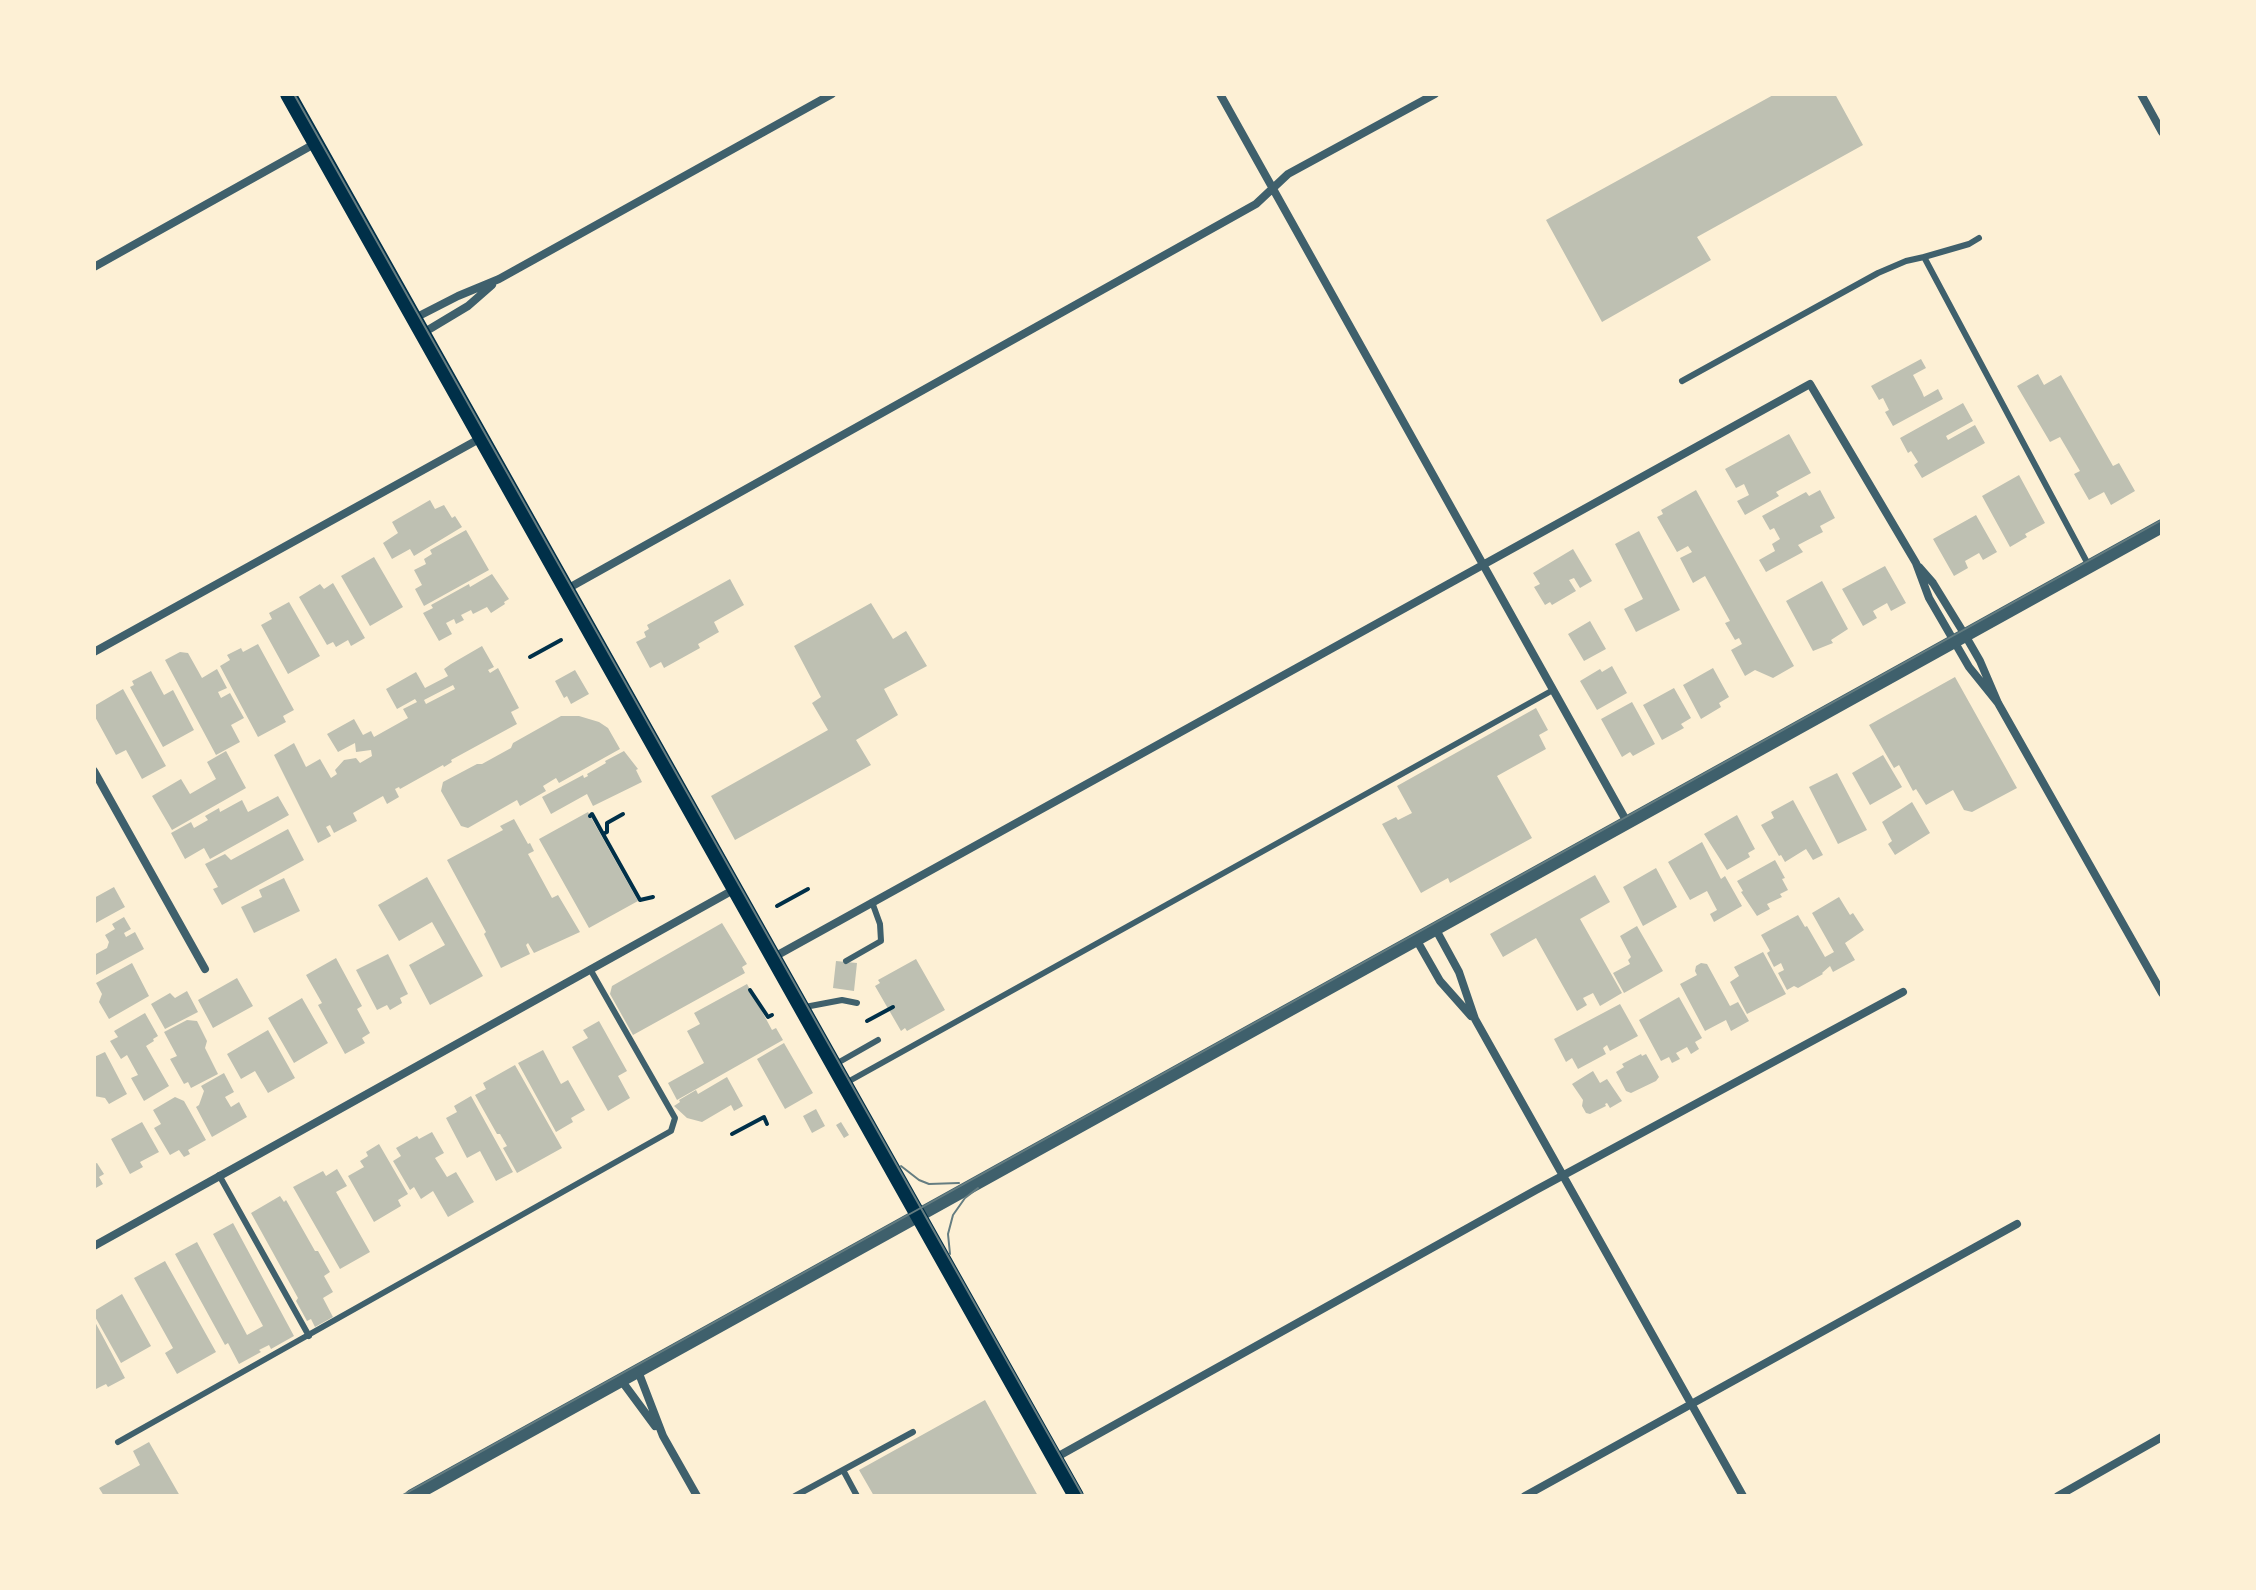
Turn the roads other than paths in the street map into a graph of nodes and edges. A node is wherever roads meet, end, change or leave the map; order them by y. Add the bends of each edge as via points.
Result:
1 (288, 94) edge
2 (832, 94) edge
3 (1220, 94) edge
4 (1435, 94) edge
5 (2141, 94) edge
6 (2162, 132) edge
7 (316, 143) junction
8 (1273, 188) junction
9 (1979, 238) dead end
10 (1924, 257) junction
11 (94, 267) edge
12 (499, 279) junction
13 (419, 326) junction
14 (1682, 381) dead end
15 (482, 437) junction
16 (2162, 526) edge
17 (1484, 565) junction
18 (2089, 566) junction
19 (567, 589) junction
20 (1959, 638) junction
21 (94, 652) edge
22 (1553, 690) junction
23 (94, 771) edge
24 (1627, 822) junction
25 (735, 889) junction
26 (872, 902) junction
27 (1435, 928) junction
28 (1416, 939) junction
29 (774, 957) junction
30 (846, 961) dead end
31 (205, 969) dead end
32 (590, 969) junction
33 (842, 991) dead end
34 (1903, 992) dead end
35 (2162, 993) edge
36 (842, 1000) junction
37 (857, 1003) dead end
38 (802, 1007) junction
39 (1475, 1019) junction
40 (878, 1040) dead end
41 (834, 1065) junction
42 (844, 1084) junction
43 (219, 1175) junction
44 (1563, 1177) junction
45 (918, 1215) junction
46 (2017, 1224) dead end
47 (94, 1246) edge
48 (309, 1336) junction
49 (638, 1371) junction
50 (621, 1380) junction
51 (1690, 1405) junction
52 (913, 1432) dead end
53 (663, 1436) junction
54 (2162, 1437) edge
55 (118, 1442) dead end
56 (1055, 1458) junction
57 (843, 1470) junction
58 (413, 1496) edge
59 (697, 1496) edge
60 (795, 1496) edge
61 (857, 1496) edge
62 (1076, 1496) edge
63 (1525, 1496) edge
64 (1743, 1496) edge
65 (2058, 1496) edge

1 - 7 main road
2 - 12 street
3 - 8 street
4 - 8 street via 1288,174
5 - 6 street
7 - 11 street
7 - 13 main road
8 - 17 street
8 - 19 street via 1237,215
9 - 10 lane
10 - 14 lane via 1878,273
10 - 18 lane
12 - 13 street via 458,296
12 - 13 street via 468,306
13 - 15 main road
15 - 19 main road
15 - 21 street
16 - 18 street
17 - 20 street via 1810,384 1916,563 1929,598
17 - 22 street
17 - 26 street
18 - 20 street
19 - 25 main road
20 - 24 street
20 - 35 street via 1969,667 1998,703
22 - 24 street
22 - 42 lane
23 - 31 street
24 - 27 street
25 - 29 main road
25 - 32 street
26 - 29 street
26 - 30 lane via 881,941
27 - 28 street
27 - 39 street via 1459,972
28 - 39 street via 1440,981
28 - 45 street
29 - 38 main road
32 - 43 street
32 - 48 lane via 675,1118 671,1131
33 - 36 lane
34 - 44 street
36 - 37 lane
36 - 38 lane
38 - 41 main road
39 - 44 street
40 - 41 lane
41 - 42 main road
42 - 45 main road
43 - 47 street
43 - 48 lane
44 - 51 street
44 - 56 street
45 - 49 street
45 - 56 main road
46 - 51 street
48 - 55 lane
49 - 50 street
49 - 53 street
50 - 53 street
50 - 58 street
51 - 63 street
51 - 64 street
52 - 57 lane
53 - 59 street
54 - 65 street
56 - 62 main road
57 - 60 lane
57 - 61 lane

